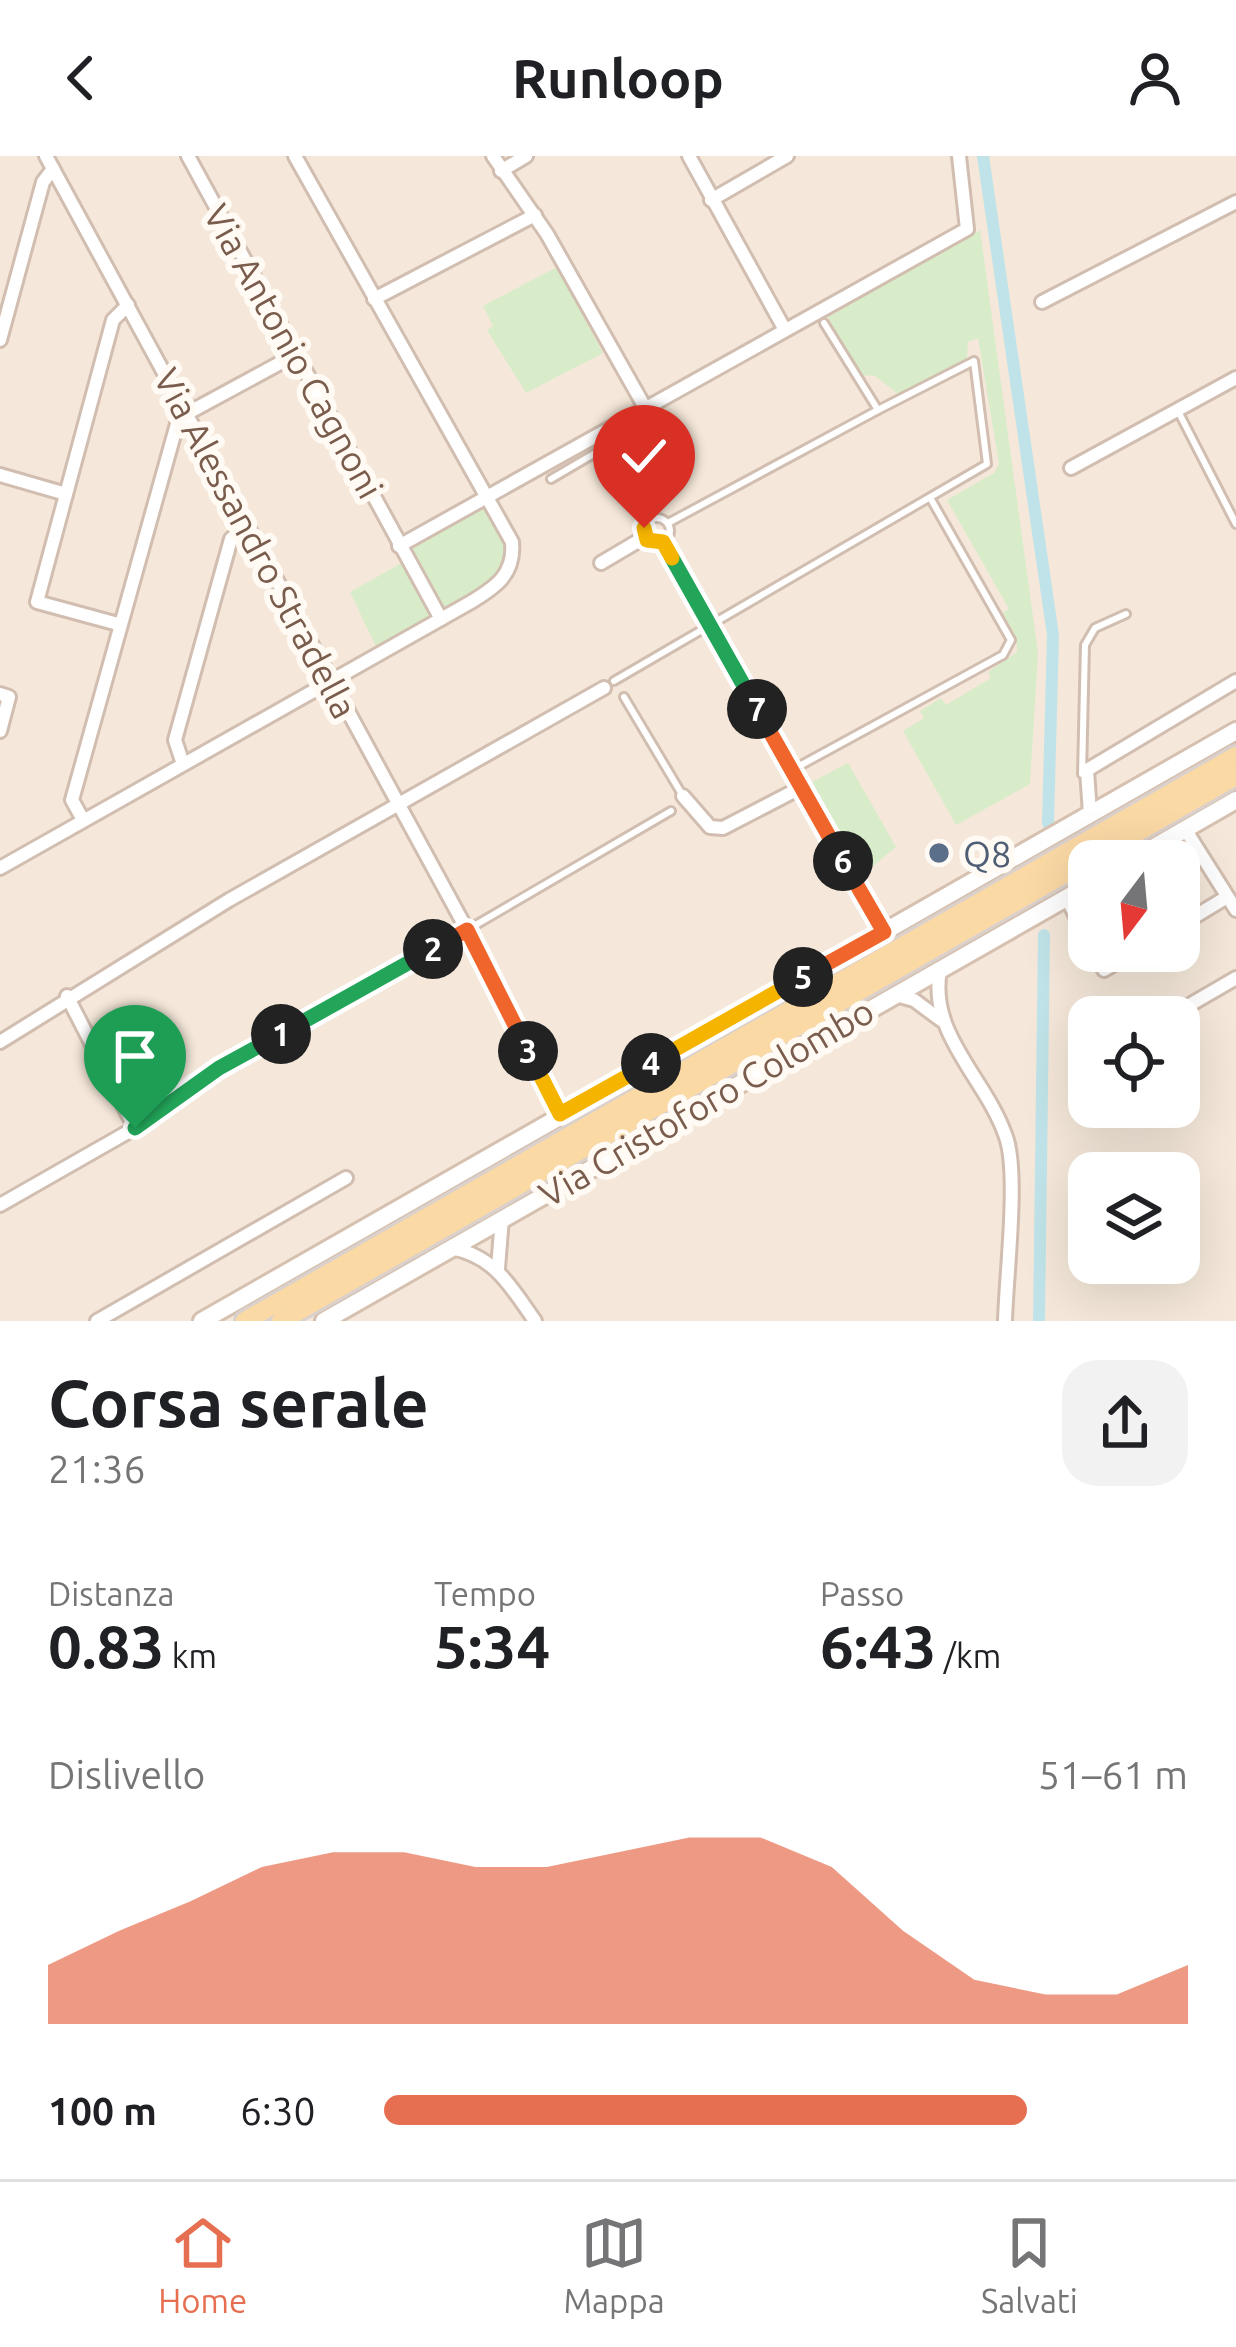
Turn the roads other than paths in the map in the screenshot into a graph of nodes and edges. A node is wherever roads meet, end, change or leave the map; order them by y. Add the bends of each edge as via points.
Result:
1 (188, 156) edge
2 (295, 156) edge
3 (493, 156) edge
4 (526, 156) edge
5 (689, 156) edge
6 (787, 156) edge
7 (959, 156) edge
8 (50, 162) edge
9 (501, 170) junction
10 (711, 200) junction
11 (1236, 202) edge
12 (535, 215) junction
13 (374, 298) junction
14 (1042, 302) dead end
15 (128, 305) junction
16 (824, 323) dead end
17 (785, 330) junction
18 (0, 340) edge
19 (293, 356) junction
20 (1236, 378) edge
21 (878, 410) junction
22 (1178, 410) junction
23 (647, 411) junction
24 (186, 413) junction
25 (1071, 468) dead end
26 (0, 475) edge
27 (551, 479) dead end
28 (66, 494) junction
29 (488, 499) junction
30 (932, 501) junction
31 (650, 519) junction
32 (668, 524) junction
33 (1236, 524) edge
34 (247, 526) junction
35 (645, 537) junction
36 (663, 542) junction
37 (399, 546) junction
38 (601, 563) dead end
39 (1126, 614) dead end
40 (441, 619) junction
41 (118, 624) junction
42 (711, 627) junction
43 (330, 681) junction
44 (1236, 681) edge
45 (609, 684) joint
46 (0, 694) edge
47 (624, 697) dead end
48 (0, 730) edge
49 (1236, 731) edge
50 (1236, 756) edge
51 (182, 761) junction
52 (792, 770) junction
53 (1236, 776) edge
54 (1084, 783) junction
55 (802, 788) junction
56 (683, 796) joint
57 (1236, 800) edge
58 (399, 805) junction
59 (671, 811) dead end
60 (1090, 814) junction
61 (82, 818) junction
62 (1069, 828) junction
63 (1185, 829) junction
64 (1107, 830) junction
65 (1166, 840) edge
66 (0, 868) edge
67 (1227, 897) junction
68 (1067, 898) edge
69 (1236, 910) edge
70 (1200, 913) edge
71 (467, 930) junction
72 (884, 932) junction
73 (940, 970) junction
74 (1236, 978) edge
75 (893, 995) junction
76 (67, 996) junction
77 (1200, 999) edge
78 (942, 1021) junction
79 (0, 1042) edge
80 (560, 1114) junction
81 (135, 1128) junction
82 (346, 1178) dead end
83 (0, 1205) edge
84 (502, 1218) junction
85 (452, 1248) junction
86 (498, 1268) junction
87 (97, 1321) edge
88 (202, 1321) edge
89 (245, 1321) edge
90 (281, 1321) edge
91 (324, 1321) edge
92 (535, 1321) edge
93 (1005, 1321) edge

1 - 19 street, Via Antonio Cagnoni
2 - 13 street
3 - 9 street
4 - 9 street
5 - 10 street
6 - 10 street
7 - 17 street via 967,229
8 - 15 street, Via Alessandro Stradella
8 - 18 street
9 - 12 street
10 - 17 street
11 - 14 street
12 - 13 street
12 - 23 street
13 - 29 street
15 - 24 street, Via Alessandro Stradella
15 - 28 street via 113,320
16 - 21 lane
17 - 23 street
19 - 24 street
19 - 37 street, Via Antonio Cagnoni
20 - 22 street
21 - 30 lane via 974,361 987,464
21 - 32 lane
22 - 25 street
22 - 33 lane
23 - 29 street
24 - 34 street, Via Alessandro Stradella
24 - 41 street
26 - 28 street
27 - 31 lane via 609,446
28 - 41 street via 38,602
29 - 37 street
29 - 40 street via 514,557 502,583
30 - 42 lane
30 - 52 lane via 1011,640 1003,655
31 - 32 lane
31 - 35 lane
32 - 36 lane
34 - 43 street, Via Alessandro Stradella
34 - 51 street via 231,539 218,584 175,740
35 - 36 lane
35 - 38 street
36 - 42 lane
37 - 40 street, Via Antonio Cagnoni
39 - 54 lane via 1095,628 1085,645
40 - 43 street
41 - 61 street via 72,800
42 - 45 lane
42 - 52 lane
43 - 51 street
43 - 58 street, Via Alessandro Stradella
44 - 54 street via 1087,770
45 - 58 street
46 - 48 street via 9,697
47 - 56 lane
49 - 60 street, Via Cristoforo Colombo
50 - 64 main road, Via Cristoforo Colombo
51 - 61 street
52 - 55 lane
53 - 90 main road, Via Cristoforo Colombo
54 - 60 street
55 - 56 street via 722,828 710,827
55 - 72 street
57 - 63 street
58 - 71 street, Via Alessandro Stradella
58 - 76 street
59 - 71 lane
60 - 62 street, Via Cristoforo Colombo
61 - 66 street
62 - 64 street
62 - 72 street, Via Cristoforo Colombo
63 - 65 street
63 - 67 street
64 - 89 main road, Via Cristoforo Colombo
67 - 69 street
67 - 70 street
68 - 73 street, Via Cristoforo Colombo
71 - 80 street, Via Alessandro Stradella
71 - 81 street via 219,1068
72 - 80 street, Via Cristoforo Colombo
73 - 75 street, Via Cristoforo Colombo
73 - 78 street
74 - 77 street
75 - 78 street
75 - 84 street, Via Cristoforo Colombo
76 - 79 street
76 - 81 street
78 - 93 street via 1007,1138
80 - 88 street, Via Cristoforo Colombo
81 - 83 street
82 - 87 street
84 - 85 street, Via Cristoforo Colombo
84 - 86 street
85 - 86 street
85 - 91 street, Via Cristoforo Colombo
86 - 92 street

